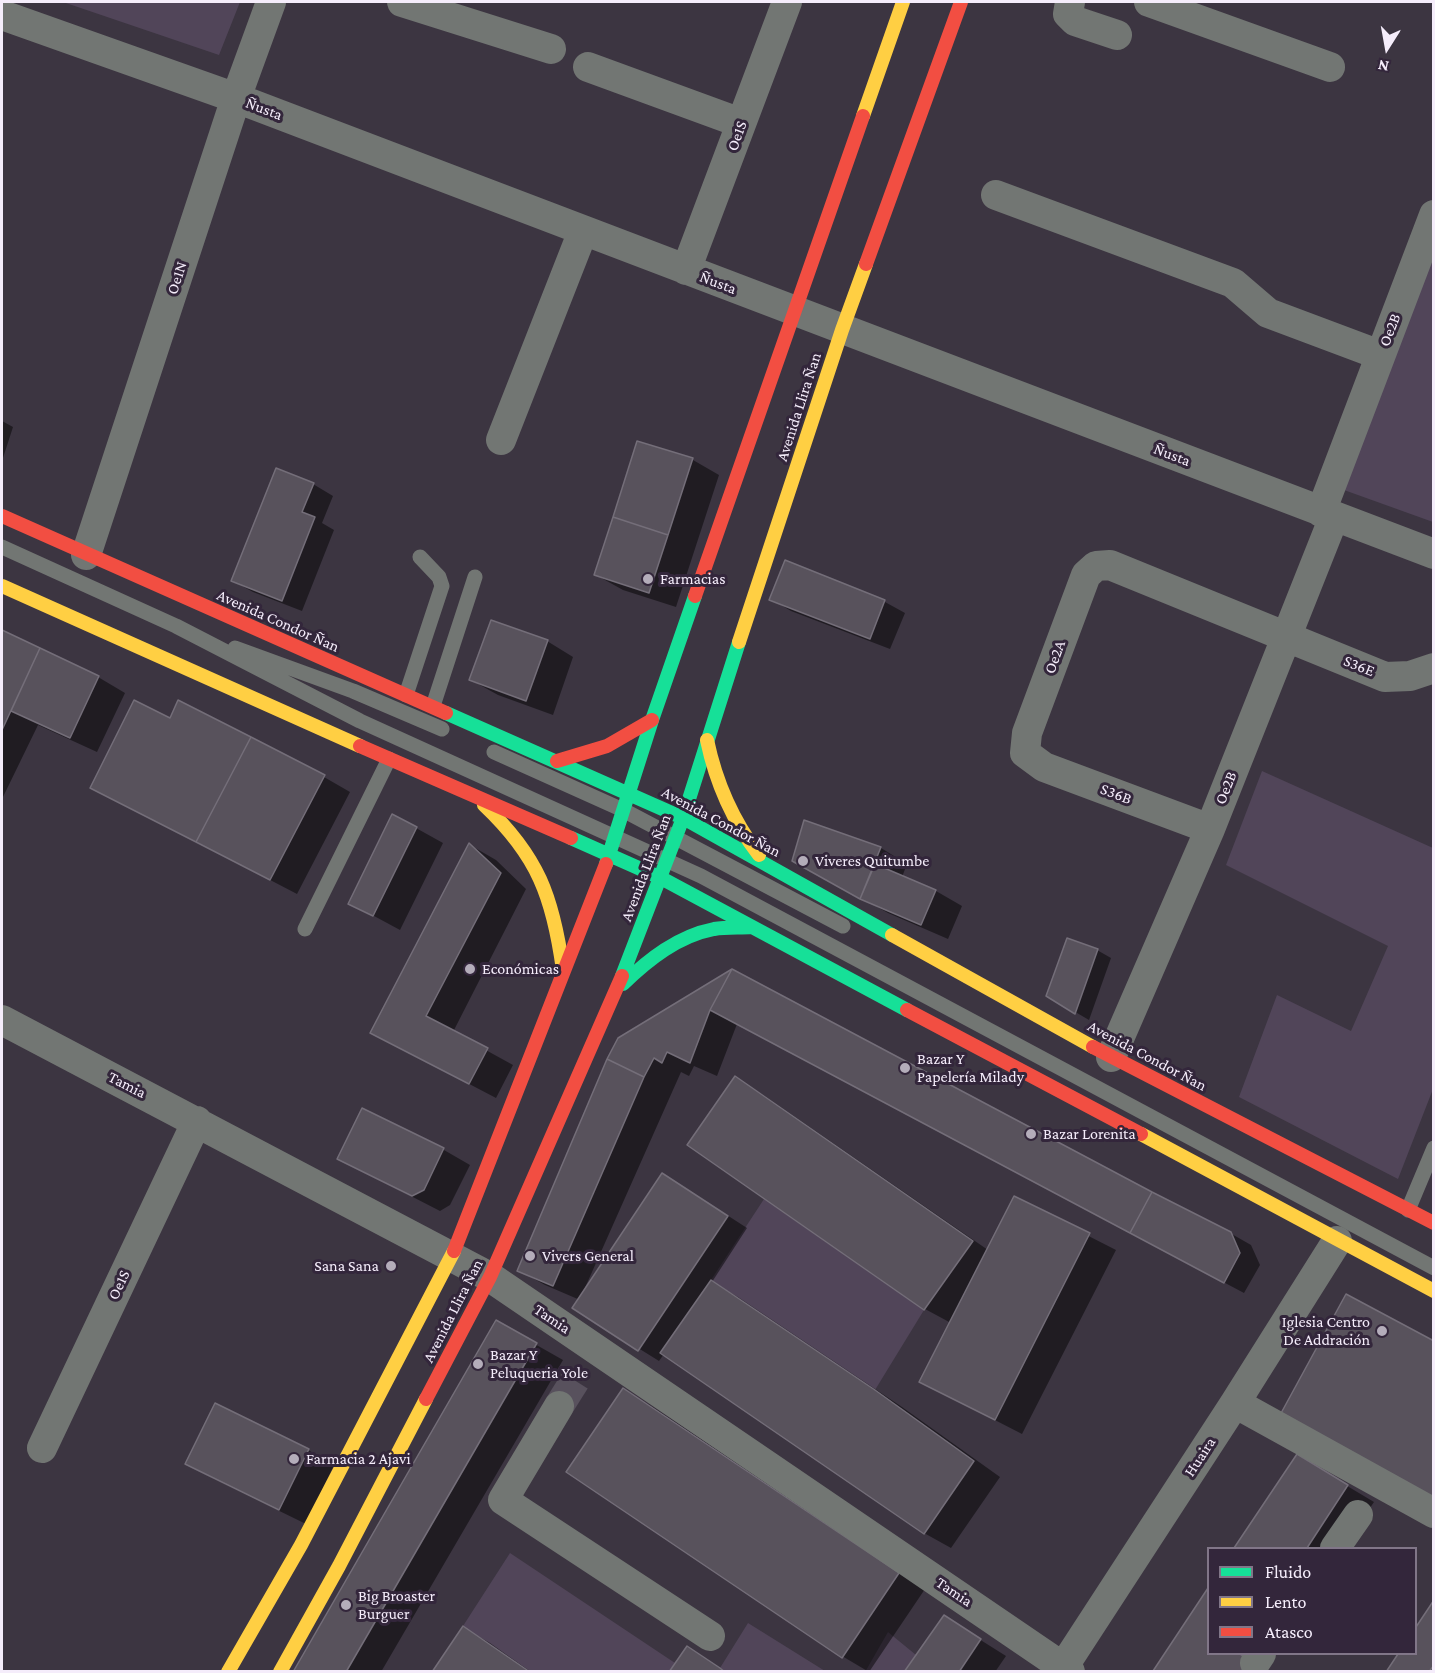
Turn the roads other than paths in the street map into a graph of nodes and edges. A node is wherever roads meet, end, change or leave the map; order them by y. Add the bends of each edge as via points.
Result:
1 (271, 2) edge
2 (402, 2) edge
3 (787, 2) edge
4 (903, 2) edge
5 (961, 2) edge
6 (1070, 2) edge
7 (1149, 2) edge
8 (2, 15) edge
9 (1117, 35) dead end
10 (551, 49) dead end
11 (588, 67) dead end
12 (1330, 67) dead end
13 (236, 98) junction
14 (741, 123) junction
15 (996, 195) dead end
16 (1434, 215) edge
17 (583, 231) junction
18 (686, 270) junction
19 (794, 312) junction
20 (842, 330) junction
21 (1380, 355) junction
22 (501, 440) dead end
23 (1327, 514) junction
24 (2, 516) edge
25 (2, 547) edge
26 (86, 555) junction
27 (1434, 555) edge
28 (420, 556) dead end
29 (1095, 566) joint
30 (475, 577) dead end
31 (2, 586) edge
32 (176, 626) junction
33 (1286, 636) junction
34 (1434, 668) edge
35 (406, 695) junction
36 (433, 706) junction
37 (652, 720) junction
38 (450, 733) dead end
39 (707, 738) junction
40 (483, 747) dead end
41 (1025, 753) joint
42 (389, 759) junction
43 (557, 761) junction
44 (469, 792) junction
45 (628, 793) junction
46 (623, 810) junction
47 (683, 818) junction
48 (1210, 830) junction
49 (615, 837) junction
50 (676, 838) junction
51 (609, 854) junction
52 (668, 860) junction
53 (766, 863) junction
54 (661, 878) junction
55 (752, 927) junction
56 (305, 929) dead end
57 (563, 972) junction
58 (617, 989) junction
59 (2, 1020) edge
60 (1111, 1057) junction
61 (197, 1121) junction
62 (1434, 1148) edge
63 (1408, 1210) junction
64 (1434, 1223) edge
65 (1434, 1237) edge
66 (1337, 1241) junction
67 (452, 1256) junction
68 (1434, 1268) edge
69 (490, 1277) junction
70 (1434, 1291) edge
71 (1235, 1403) junction
72 (559, 1406) tunnel mouth
73 (42, 1448) dead end
74 (1434, 1513) edge
75 (1358, 1515) dead end
76 (1336, 1547) edge
77 (710, 1636) dead end
78 (1065, 1670) edge
79 (228, 1671) edge
80 (280, 1671) edge

1 - 13 street, Oe1N
2 - 10 street
3 - 14 street, Oe1S
4 - 19 main road, Avenida Llira Ñan
5 - 20 main road, Avenida Llira Ñan
6 - 9 street via 1068,14 1075,21
7 - 12 street
8 - 13 street, Ñusta
11 - 14 street
13 - 17 street, Ñusta
13 - 26 street, Oe1N
14 - 18 street, Oe1S
15 - 21 street via 1233,283 1268,314
16 - 21 street, Oe2B
17 - 18 street, Ñusta
17 - 22 street
18 - 19 street, Ñusta
19 - 20 street, Ñusta
19 - 37 main road, Avenida Llira Ñan
20 - 23 street, Ñusta
20 - 39 main road, Avenida Llira Ñan
21 - 23 street, Oe2B
23 - 27 street, Ñusta
23 - 33 street, Oe2B
24 - 26 main road, Avenida Condor Ñan
25 - 32 lane
26 - 35 main road, Avenida Condor Ñan
28 - 35 lane via 442,586
29 - 33 street, S36E via 1110,565
29 - 41 street, Oe2A via 1086,575 1027,733
30 - 36 lane
31 - 42 main road
32 - 38 lane via 354,691
32 - 49 lane via 360,721
33 - 34 street, S36E via 1385,677 1410,676
33 - 48 street, Oe2B
35 - 36 main road, Avenida Condor Ñan
36 - 43 main road, Avenida Condor Ñan
37 - 43 main road via 608,747
37 - 45 main road, Avenida Llira Ñan
39 - 47 main road, Avenida Llira Ñan
39 - 53 main road via 726,806 743,836
40 - 46 lane
41 - 48 street, S36B via 1044,767
42 - 44 main road
42 - 56 lane
43 - 45 main road, Avenida Condor Ñan
44 - 51 main road
44 - 57 main road via 501,819 527,852 547,890 558,930
45 - 46 main road, Avenida Llira Ñan
45 - 47 main road, Avenida Condor Ñan
46 - 49 main road, Avenida Llira Ñan
46 - 50 lane
47 - 50 main road, Avenida Llira Ñan
47 - 53 main road, Avenida Condor Ñan
48 - 60 street, Oe2B
49 - 51 main road, Avenida Llira Ñan
49 - 52 lane
50 - 52 main road, Avenida Llira Ñan
50 - 65 lane
51 - 54 main road
51 - 57 main road, Avenida Llira Ñan
52 - 54 main road, Avenida Llira Ñan
52 - 68 lane
53 - 60 main road, Avenida Condor Ñan
54 - 55 main road
54 - 58 main road, Avenida Llira Ñan
55 - 58 main road via 713,929 676,942 644,962
55 - 66 main road
57 - 67 main road, Avenida Llira Ñan
58 - 69 main road, Avenida Llira Ñan
59 - 61 street, Tamia
60 - 63 main road, Avenida Condor Ñan
61 - 67 street, Tamia
61 - 73 street, Oe1S
62 - 63 lane
63 - 64 main road, Avenida Condor Ñan
66 - 70 main road
66 - 71 street, Huaira
67 - 69 street, Tamia
67 - 79 main road, Avenida Llira Ñan via 301,1545
69 - 78 street, Tamia via 588,1360
69 - 80 main road, Avenida Llira Ñan
71 - 74 street
71 - 78 street, Huaira
72 - 77 street via 503,1500
75 - 76 street

